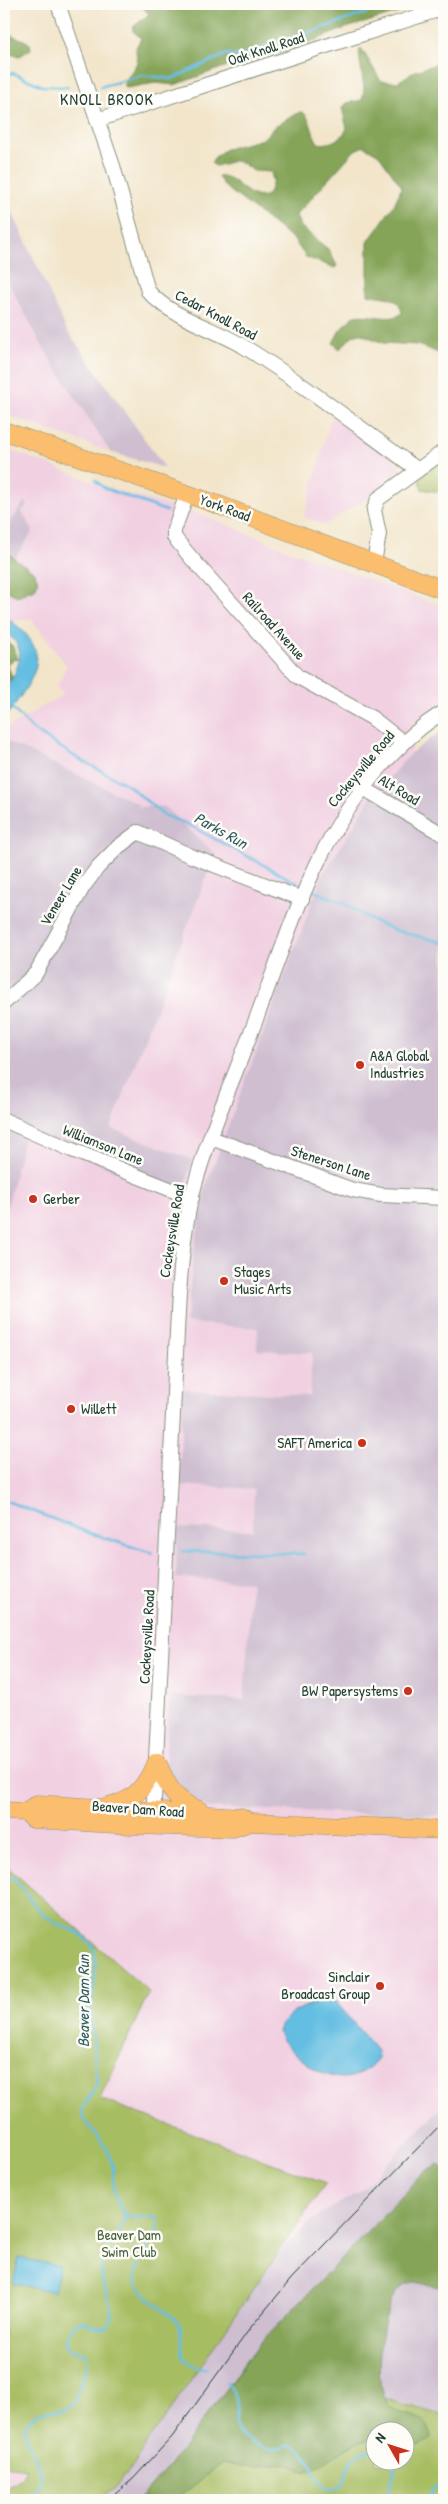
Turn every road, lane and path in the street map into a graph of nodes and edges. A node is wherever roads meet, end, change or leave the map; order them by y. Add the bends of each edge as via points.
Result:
1 (58, 4) edge
2 (444, 8) edge
3 (97, 120) junction
4 (4, 430) edge
5 (444, 451) edge
6 (418, 470) junction
7 (187, 494) junction
8 (374, 563) junction
9 (444, 590) edge
10 (444, 712) edge
11 (404, 743) junction
12 (363, 788) junction
13 (444, 835) edge
14 (305, 891) junction
15 (4, 1003) edge
16 (4, 1120) edge
17 (211, 1138) junction
18 (192, 1198) junction
19 (444, 1198) edge
20 (157, 1762) junction
21 (96, 1806) junction
22 (4, 1811) edge
23 (26, 1812) junction
24 (214, 1815) junction
25 (154, 1818) junction
26 (251, 1822) junction
27 (444, 1830) edge

1 - 3 street, Cedar Knoll Road
2 - 3 street, Oak Knoll Road
3 - 6 street, Cedar Knoll Road via 129,217 143,278 156,300 224,335 276,367
4 - 7 main road, York Road
5 - 6 street
6 - 8 street via 383,495 375,505 379,534
7 - 8 main road, York Road
7 - 11 street, Railroad Avenue via 174,537 192,560 298,677 372,718
8 - 9 main road, York Road
10 - 11 street, Cockeysville Road
11 - 12 street, Cockeysville Road
12 - 13 street, Alt Road
12 - 14 street, Cockeysville Road via 332,833
14 - 15 street, Veneer Lane via 191,856 138,832 118,847 83,886 36,972
14 - 17 street, Cockeysville Road
16 - 18 street, Williamson Lane
17 - 18 street, Cockeysville Road
17 - 19 street, Stenerson Lane via 353,1190 380,1195
18 - 20 street, Cockeysville Road via 181,1260
20 - 21 main road via 143,1787 123,1804
20 - 24 main road via 178,1799
20 - 25 street, Cockeysville Road
21 - 23 main road, Beaver Dam Road via 37,1804
21 - 25 main road, Beaver Dam Road
22 - 23 main road, Beaver Dam Road
23 - 25 main road, Beaver Dam Road via 32,1819
24 - 25 main road, Beaver Dam Road
24 - 26 main road, Beaver Dam Road via 241,1817
25 - 26 main road, Beaver Dam Road via 233,1828
26 - 27 main road, Beaver Dam Road

